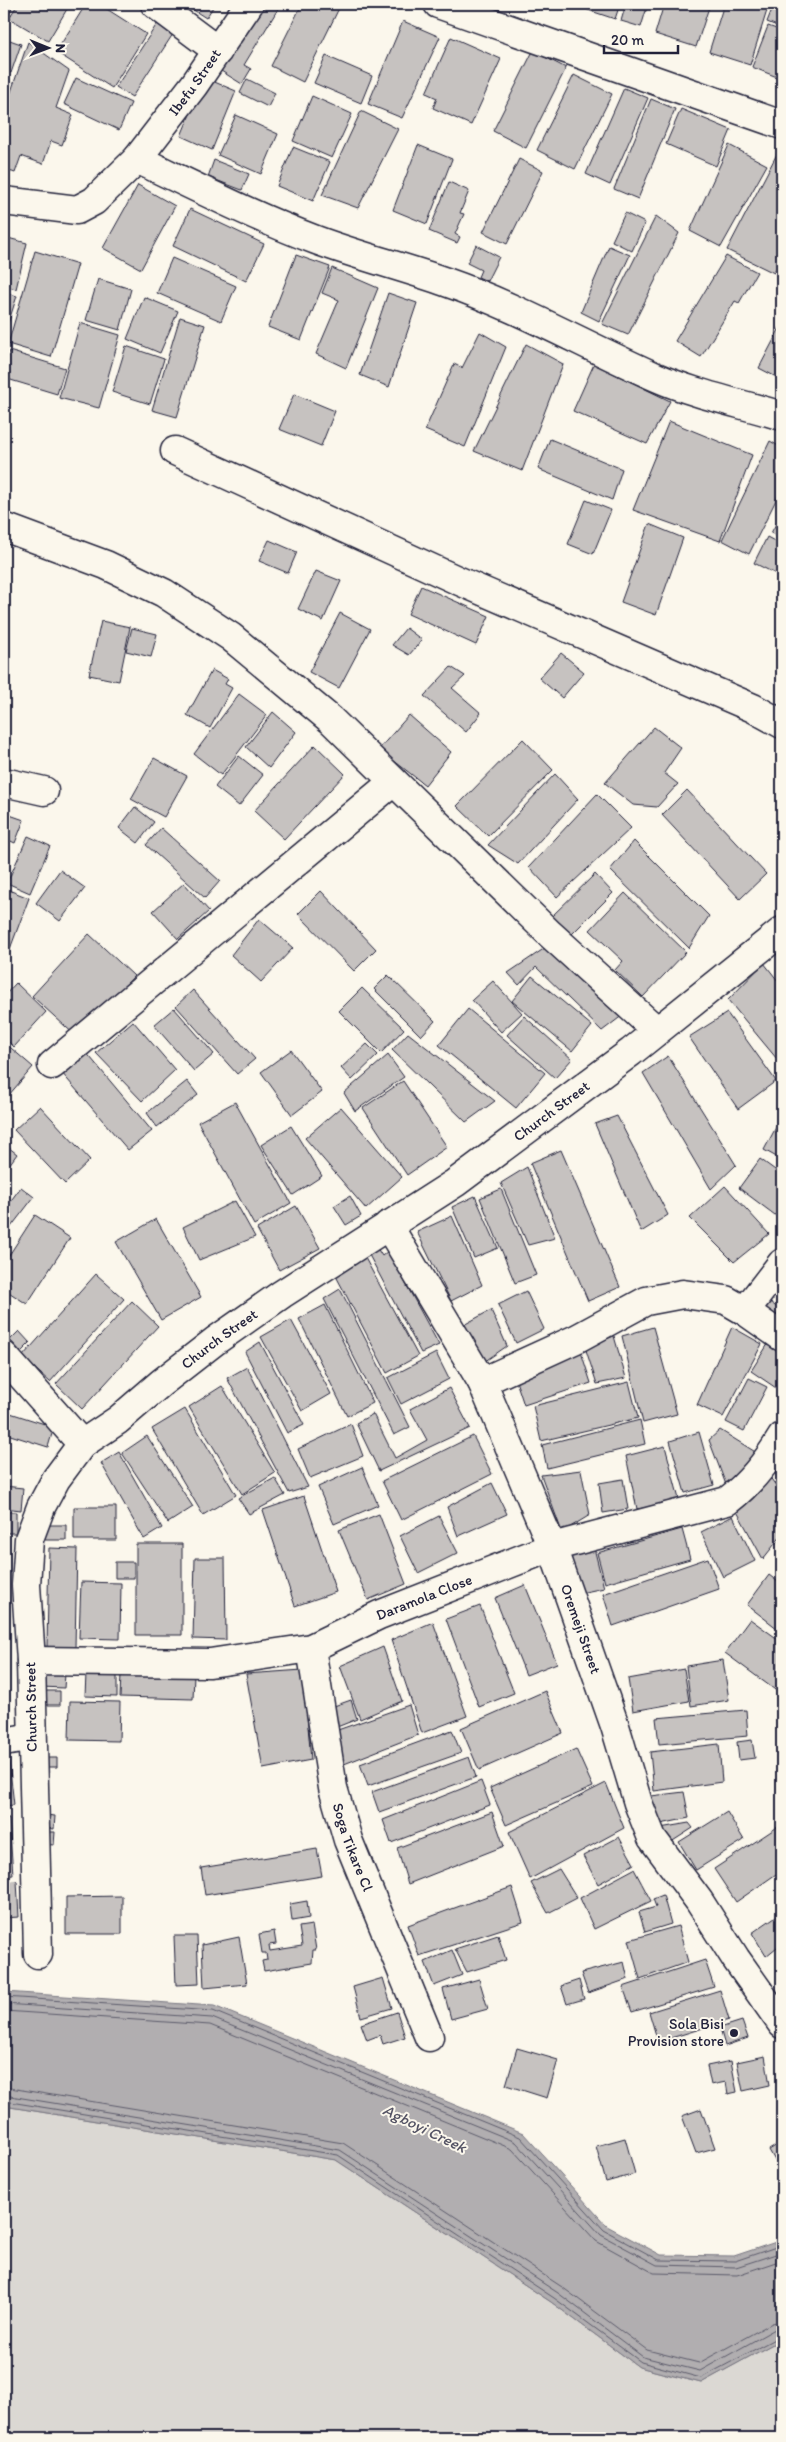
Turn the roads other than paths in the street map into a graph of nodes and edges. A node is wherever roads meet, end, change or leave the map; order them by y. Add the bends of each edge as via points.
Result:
1 (155, 4) edge
2 (249, 4) edge
3 (438, 4) edge
4 (218, 51) junction
5 (782, 125) edge
6 (137, 159) junction
7 (4, 201) edge
8 (782, 416) edge
9 (175, 451) dead end
10 (4, 527) edge
11 (782, 724) edge
12 (4, 782) edge
13 (393, 782) junction
14 (44, 791) dead end
15 (782, 931) edge
16 (656, 1030) junction
17 (52, 1065) dead end
18 (388, 1224) junction
19 (782, 1263) edge
20 (745, 1310) junction
21 (782, 1338) edge
22 (4, 1356) edge
23 (482, 1382) junction
24 (782, 1437) edge
25 (82, 1444) junction
26 (552, 1547) junction
27 (311, 1648) junction
28 (30, 1661) junction
29 (32, 1738) junction
30 (4, 1742) edge
31 (38, 1954) dead end
32 (782, 2024) edge
33 (428, 2037) dead end

1 - 4 street
2 - 4 street, Ibefu Street
3 - 5 street
4 - 6 street, Ibefu Street
6 - 7 street, Ibefu Street via 94,201 77,210
6 - 8 street via 254,215 365,258 446,282 658,378 719,400
9 - 11 street via 457,580 753,708
10 - 13 street via 106,565 164,593 232,637 331,720
12 - 14 street
13 - 16 street via 550,934
13 - 17 street
15 - 16 street, Church Street
16 - 18 street, Church Street via 455,1183
18 - 23 street, Oremeji Street
18 - 25 street, Church Street via 215,1341 118,1420
19 - 20 street
20 - 21 street
20 - 23 street via 726,1300 683,1294 646,1301 576,1339
22 - 25 street
23 - 26 street, Oremeji Street
24 - 26 street, Daramola Close via 746,1487 727,1501
25 - 28 street, Church Street via 56,1479 29,1539 26,1585
26 - 27 street, Daramola Close via 379,1615
26 - 32 street, Oremeji Street via 652,1838
27 - 28 street, Daramola Close via 210,1663
27 - 33 street, Soga Tikare Cl via 333,1788 348,1840
28 - 29 street, Church Street
29 - 30 street
29 - 31 street, Church Street

